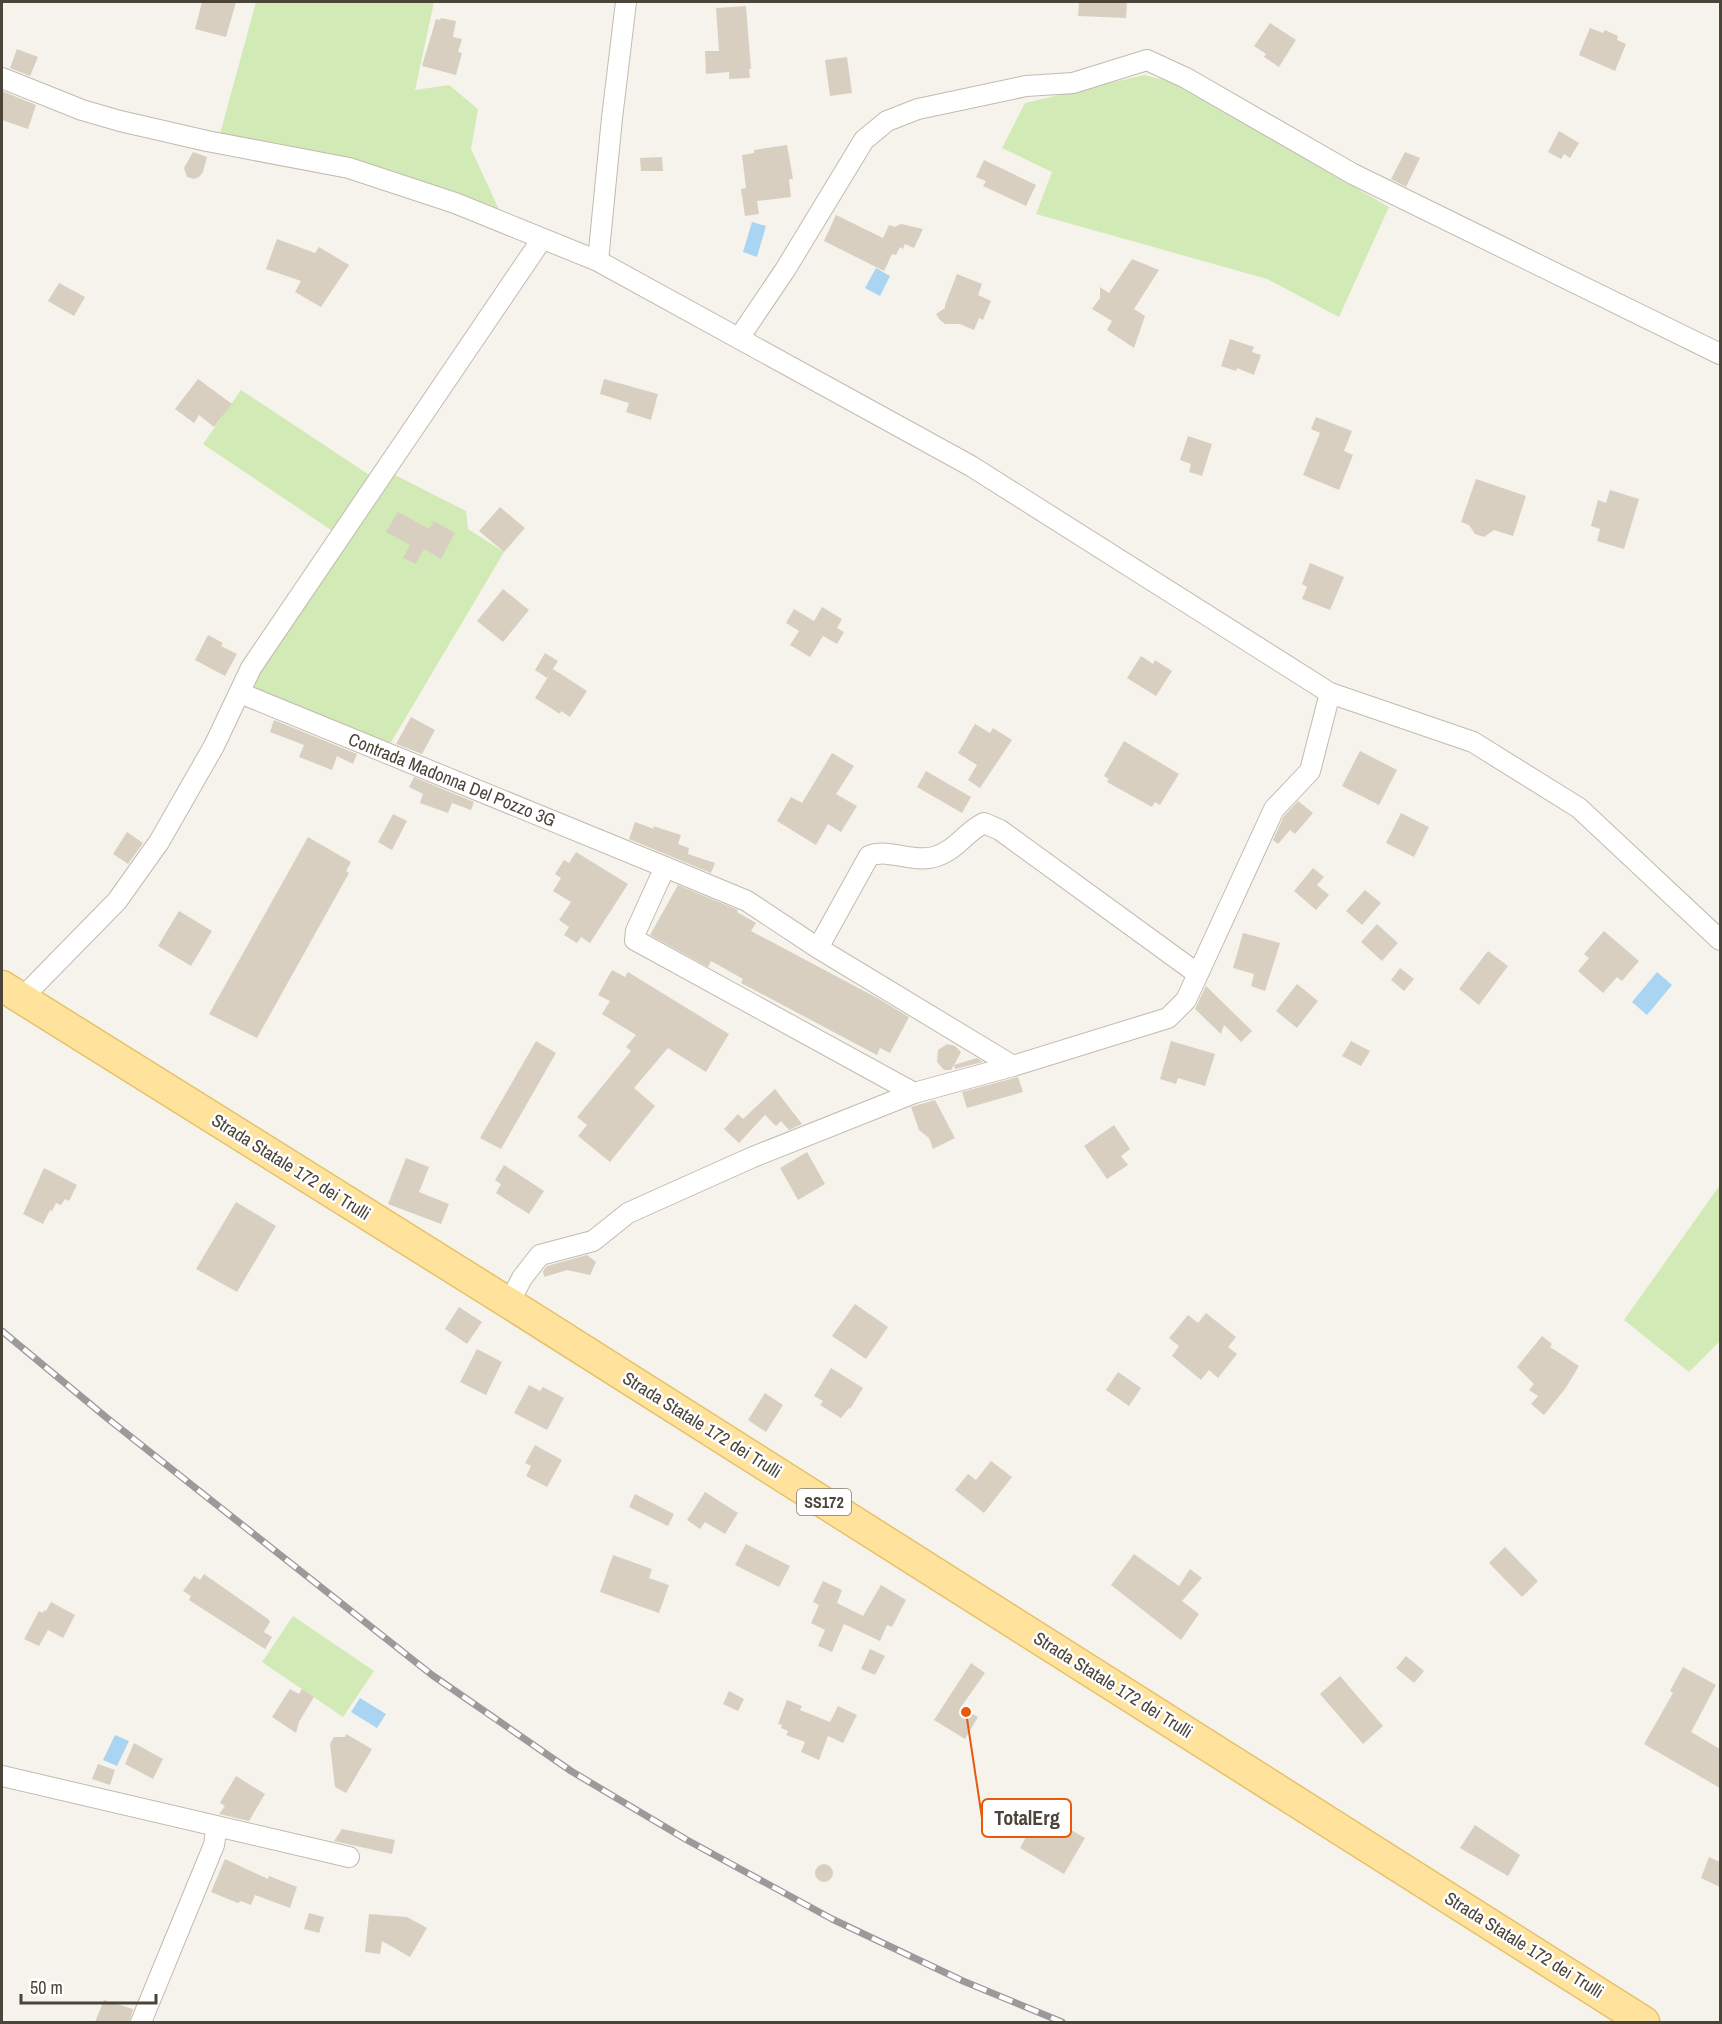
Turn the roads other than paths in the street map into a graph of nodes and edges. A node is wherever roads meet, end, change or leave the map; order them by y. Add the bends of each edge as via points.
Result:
1 (626, 2) edge
2 (2, 78) edge
3 (542, 239) junction
4 (598, 261) junction
5 (739, 338) junction
6 (1720, 354) edge
7 (240, 693) junction
8 (1330, 693) junction
9 (665, 867) junction
10 (1720, 940) edge
11 (818, 948) junction
12 (1198, 974) junction
13 (11, 993) edge
14 (1013, 1066) junction
15 (914, 1093) junction
16 (509, 1302) junction
17 (2, 1776) edge
18 (213, 1825) junction
19 (349, 1857) dead end
20 (141, 2022) edge
21 (1644, 2022) edge

1 - 4 street
2 - 3 street via 120,121 350,168 455,203
3 - 4 street
3 - 7 street via 251,668
4 - 5 street
5 - 6 street via 864,140 887,121 918,109 1026,86 1072,84 1147,60 1186,78 1353,174
5 - 8 street via 971,466
7 - 9 street, Contrada Madonna Del Pozzo 3G
7 - 13 street via 159,842 123,892 68,953
8 - 10 street via 1473,742 1579,808
8 - 12 street via 1310,771 1274,810
9 - 11 street, Contrada Madonna Del Pozzo 3G via 747,901
9 - 15 street via 635,940
11 - 12 street via 868,856 877,853 932,857 951,850 984,823 1000,830
11 - 14 street, Contrada Madonna Del Pozzo 3G
12 - 14 street via 1186,1000 1168,1018
13 - 16 main road, Strada Statale 172 dei Trulli / SS172
14 - 15 street
15 - 16 street via 753,1157 628,1213 593,1241 540,1255
16 - 21 main road, Strada Statale 172 dei Trulli / SS172
17 - 18 street
18 - 19 street
18 - 20 street via 216,1831 211,1854

